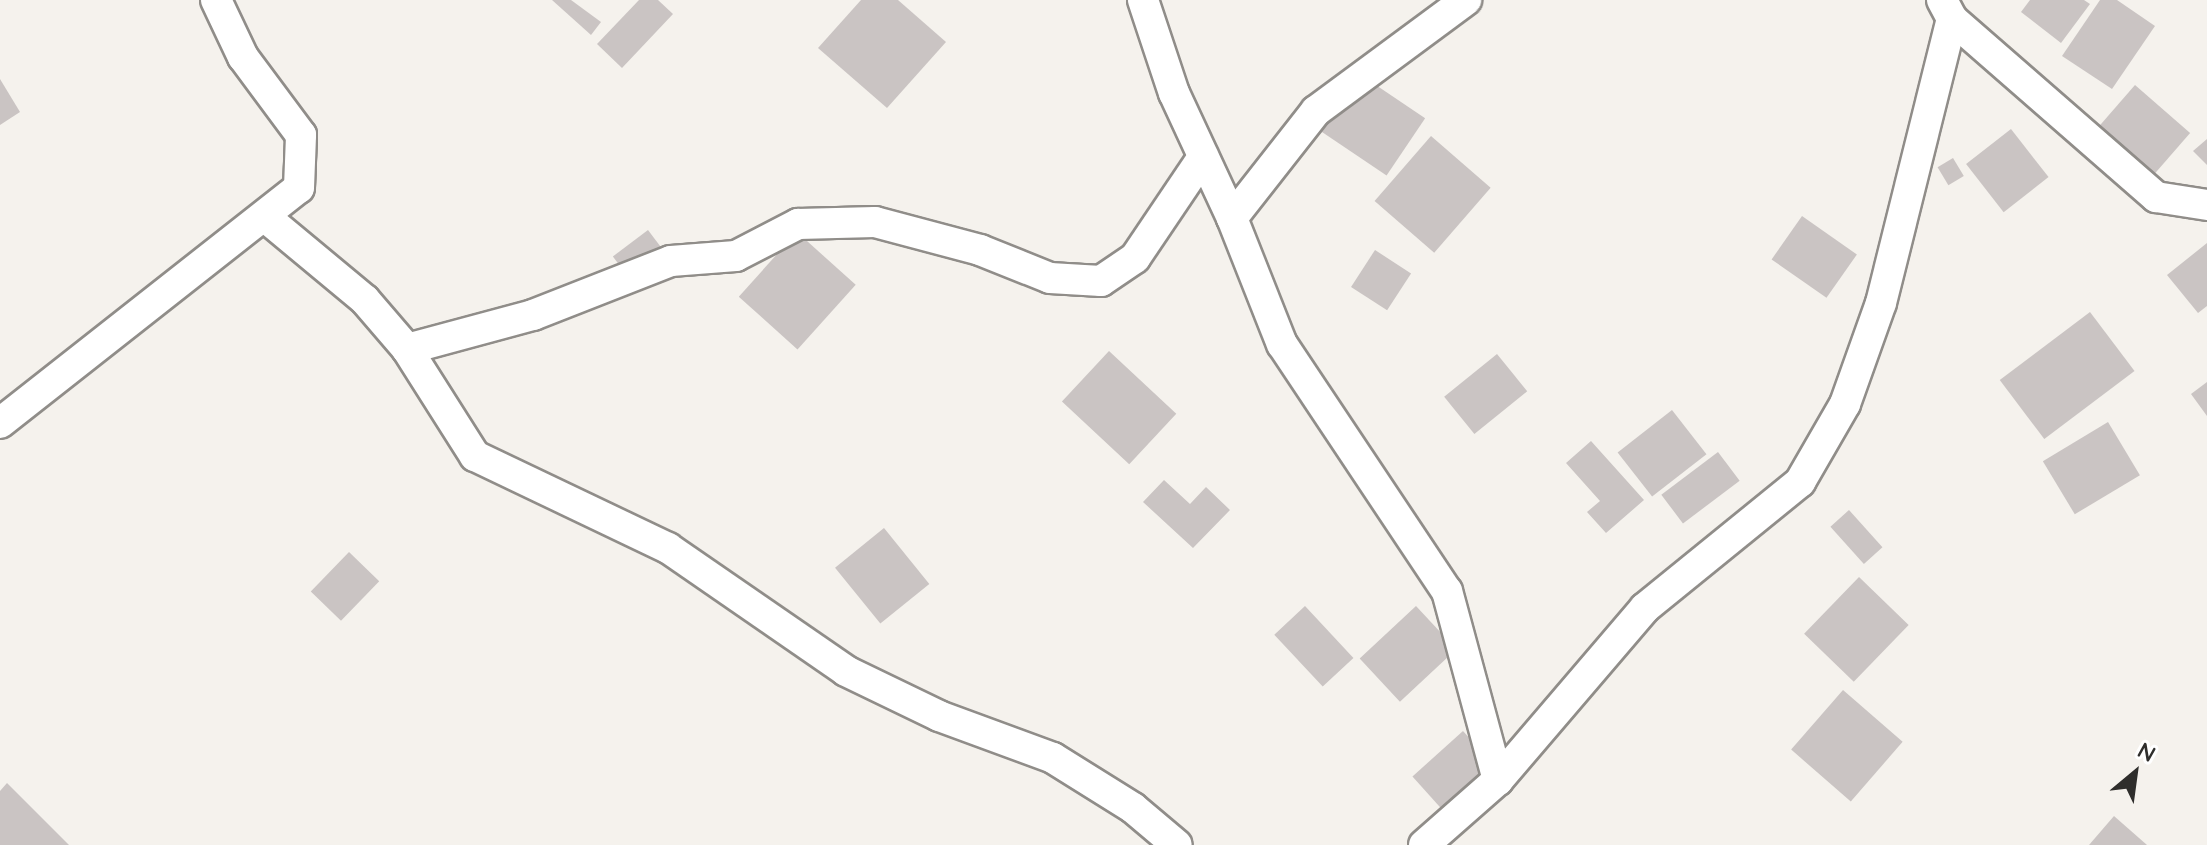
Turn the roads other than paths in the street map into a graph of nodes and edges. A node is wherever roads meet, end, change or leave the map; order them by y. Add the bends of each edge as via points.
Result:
1 (216, 0) edge
2 (1143, 0) edge
3 (1466, 0) edge
4 (1947, 9) edge
5 (1203, 157) junction
6 (2207, 205) edge
7 (264, 216) junction
8 (1232, 218) junction
9 (407, 349) junction
10 (0, 423) edge
11 (1498, 780) junction
12 (1177, 845) edge
13 (1424, 845) edge

1 - 7 street via 243,57 301,135 299,188
2 - 5 street via 1168,79
3 - 8 street via 1316,111
4 - 6 street via 2156,197
4 - 11 street via 1881,303 1845,404 1800,482 1645,608
5 - 8 street
5 - 9 street via 1135,258 1101,281 1050,278 980,250 875,222 798,224 736,256 671,261 533,315
7 - 9 street via 365,300
7 - 10 street
8 - 11 street via 1282,344 1447,591
9 - 12 street via 475,456 668,548 846,671 939,716 1053,758 1133,808
11 - 13 street

